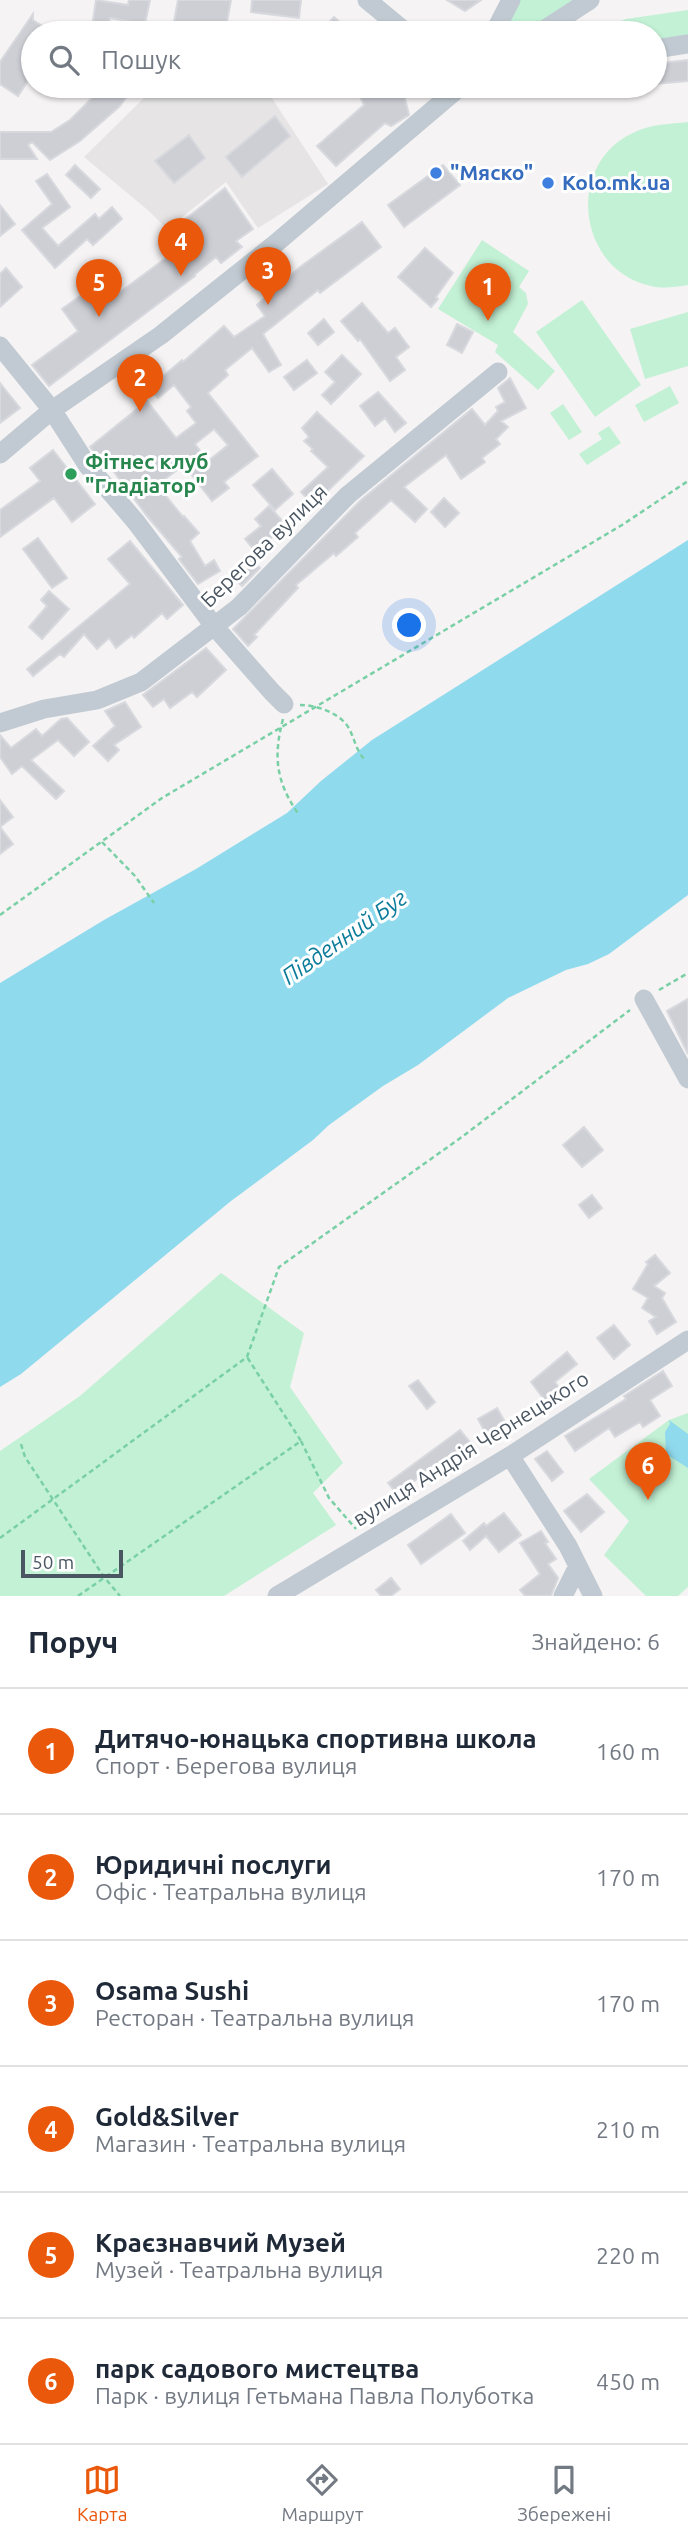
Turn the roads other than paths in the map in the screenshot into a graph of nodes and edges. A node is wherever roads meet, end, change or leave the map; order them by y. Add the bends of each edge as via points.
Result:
1 (367, 0) edge
2 (511, 0) edge
3 (590, 0) edge
4 (392, 21) edge
5 (500, 21) edge
6 (558, 21) edge
7 (688, 44) edge
8 (667, 47) edge
9 (448, 98) edge
10 (0, 346) edge
11 (498, 372) dead end
12 (52, 410) junction
13 (0, 454) edge
14 (214, 626) junction
15 (284, 704) road end
16 (0, 723) edge
17 (644, 999) road end
18 (688, 1079) edge
19 (688, 1340) edge
20 (510, 1455) junction
21 (579, 1566) junction
22 (277, 1596) edge
23 (563, 1596) edge
24 (593, 1596) edge

1 - 4 street
2 - 5 street
3 - 6 street
7 - 8 street
9 - 12 street via 161,335
10 - 12 street
11 - 14 street, Берегова вулиця via 348,495 239,607
12 - 13 street
12 - 14 street via 88,466
14 - 15 street
14 - 16 street, Берегова вулиця via 141,682 97,700
17 - 18 street
19 - 20 street, вулиця Андрія Чернецького
20 - 21 street
20 - 22 street, вулиця Андрія Чернецького
21 - 23 street
21 - 24 street

